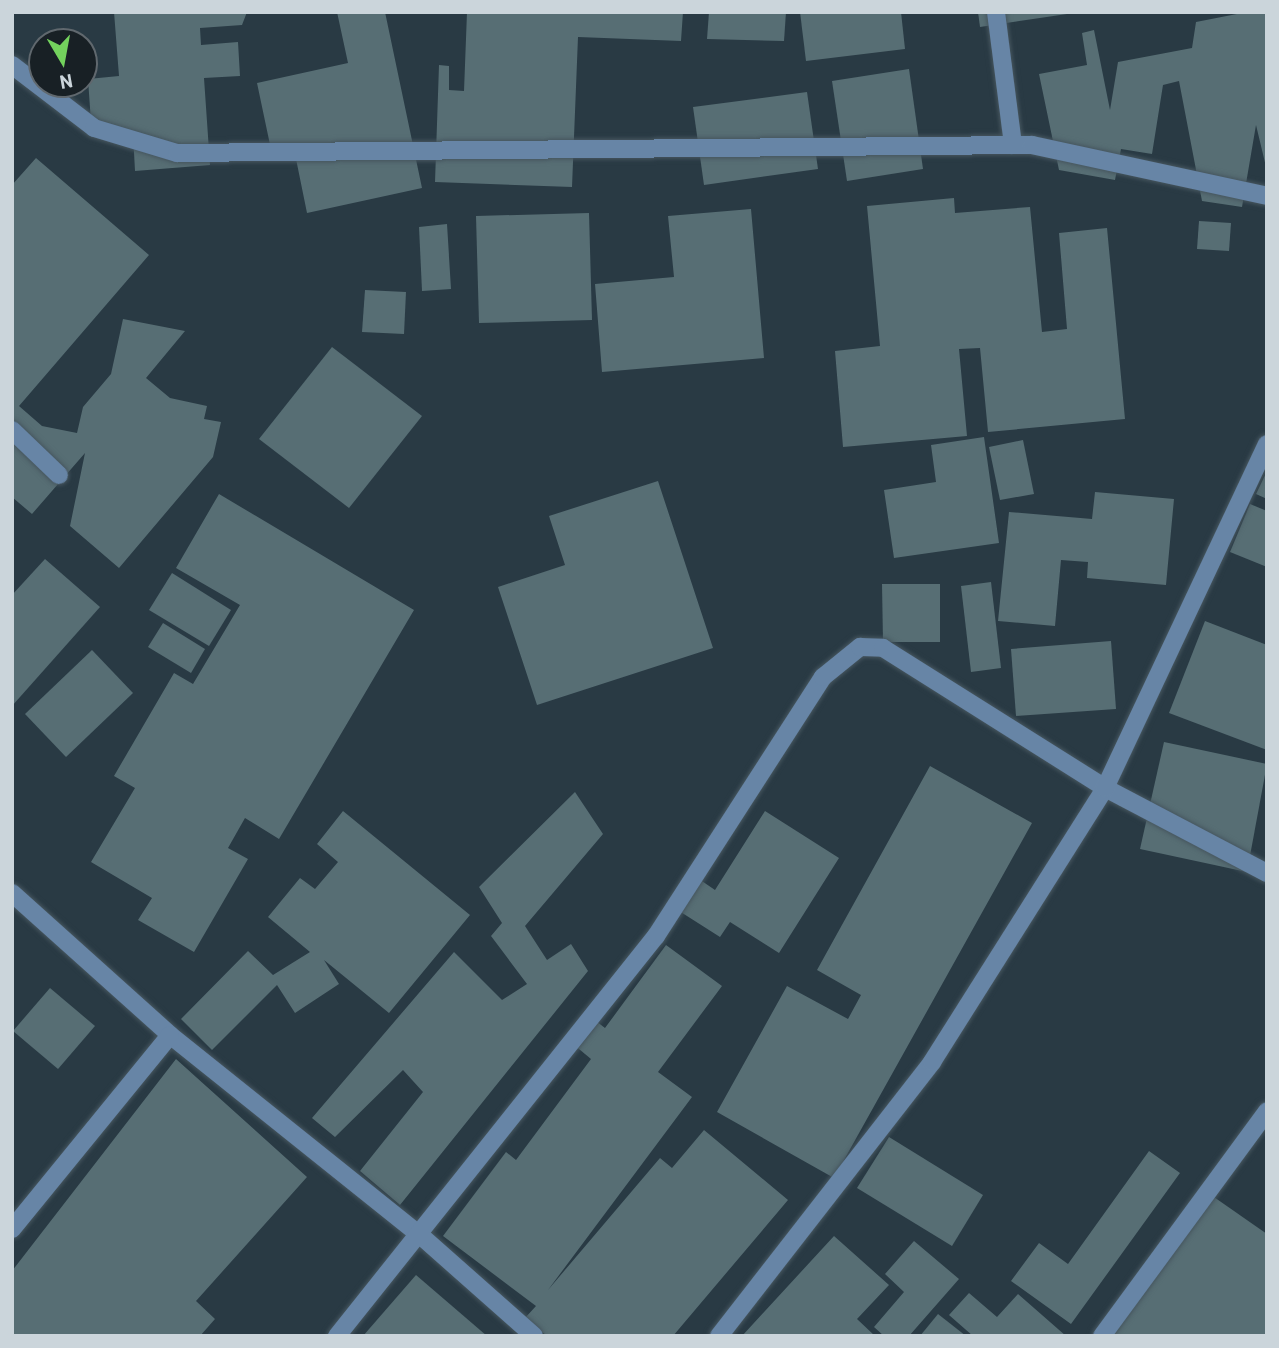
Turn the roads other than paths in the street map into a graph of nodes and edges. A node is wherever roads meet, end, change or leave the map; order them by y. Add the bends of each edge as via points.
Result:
1 (996, 12) edge
2 (12, 65) edge
3 (1013, 145) junction
4 (1267, 196) edge
5 (12, 430) edge
6 (1267, 444) edge
7 (59, 475) dead end
8 (1105, 788) junction
9 (1267, 873) edge
10 (12, 893) edge
11 (170, 1035) junction
12 (1267, 1111) edge
13 (12, 1228) edge
14 (420, 1235) junction
15 (337, 1336) edge
16 (534, 1336) edge
17 (719, 1336) edge
18 (1102, 1336) edge

1 - 3 street
2 - 3 street via 94,128 177,153
3 - 4 street via 1066,149
5 - 7 street
6 - 8 street
8 - 9 street
8 - 14 street via 884,648 860,647 823,677 656,936
8 - 17 street via 932,1062
10 - 11 street
11 - 13 street
11 - 14 street
12 - 18 street
14 - 15 street
14 - 16 street

